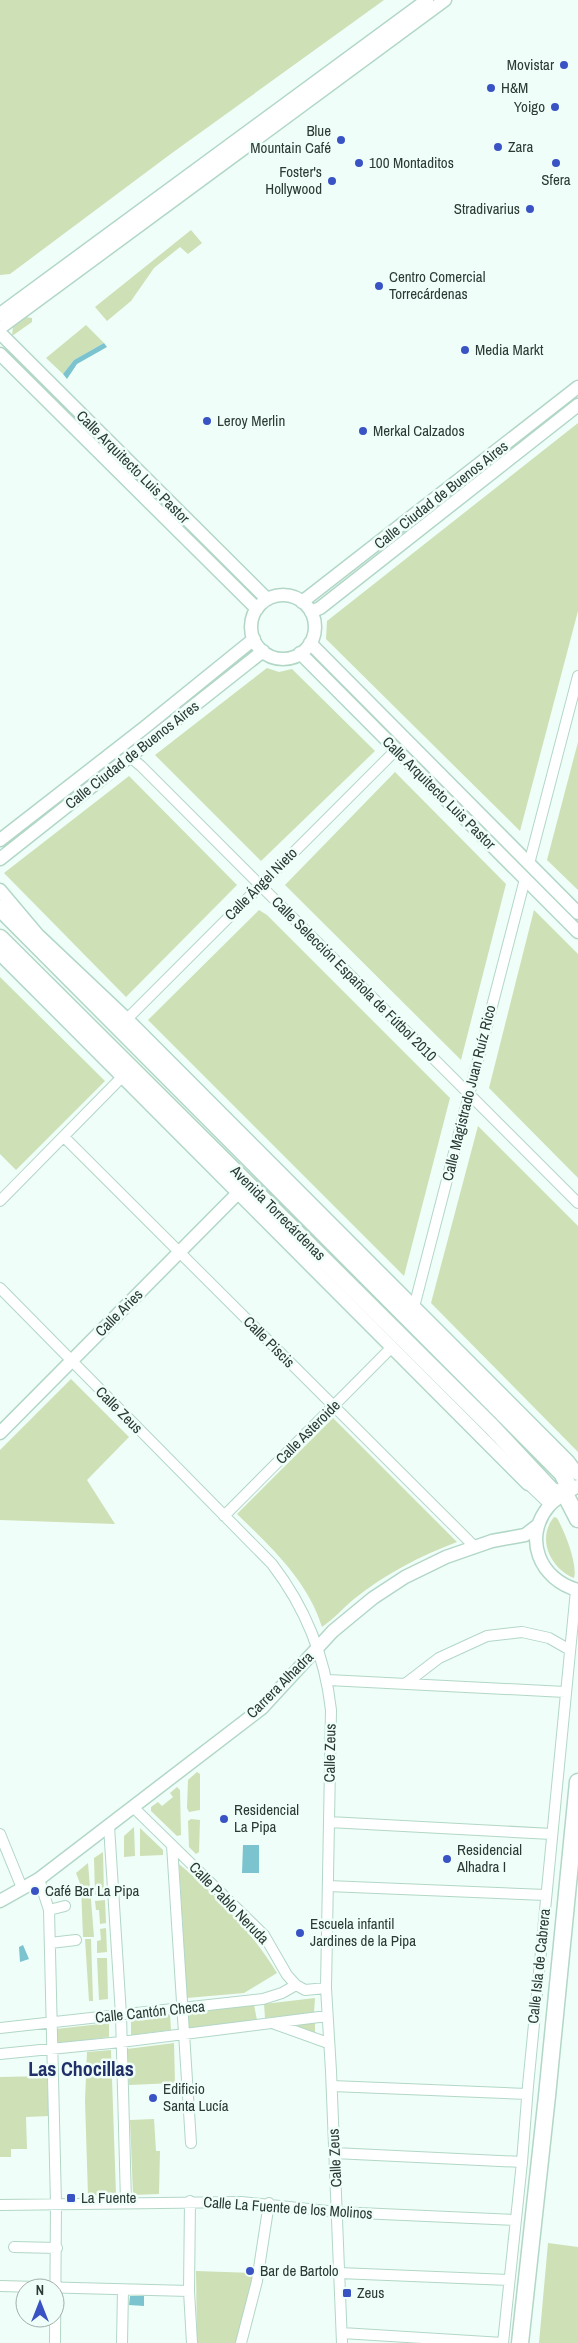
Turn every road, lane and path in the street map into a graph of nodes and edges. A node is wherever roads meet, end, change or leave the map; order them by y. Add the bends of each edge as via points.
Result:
1 (427, 0) edge
2 (445, 0) edge
3 (0, 314) edge
4 (0, 328) edge
5 (0, 333) edge
6 (0, 354) edge
7 (578, 387) edge
8 (578, 405) edge
9 (267, 599) junction
10 (302, 602) junction
11 (256, 609) junction
12 (311, 612) junction
13 (254, 639) junction
14 (310, 643) junction
15 (263, 651) junction
16 (300, 653) junction
17 (578, 676) edge
18 (396, 750) junction
19 (130, 757) junction
20 (0, 840) edge
21 (0, 859) edge
22 (529, 864) junction
23 (525, 879) junction
24 (260, 885) junction
25 (0, 890) edge
26 (0, 908) edge
27 (578, 913) edge
28 (578, 932) edge
29 (38, 935) junction
30 (0, 938) edge
31 (0, 954) edge
32 (110, 1019) junction
33 (127, 1019) junction
34 (122, 1077) junction
35 (469, 1093) junction
36 (64, 1137) junction
37 (238, 1193) junction
38 (0, 1201) edge
39 (578, 1203) edge
40 (180, 1252) junction
41 (0, 1288) edge
42 (414, 1307) junction
43 (392, 1347) junction
44 (70, 1362) junction
45 (333, 1406) junction
46 (0, 1433) edge
47 (528, 1484) joint
48 (565, 1489) edge
49 (224, 1516) junction
50 (578, 1519) edge
51 (538, 1525) junction
52 (525, 1535) junction
53 (474, 1546) junction
54 (536, 1548) junction
55 (577, 1590) edge
56 (318, 1646) junction
57 (570, 1650) junction
58 (328, 1680) junction
59 (405, 1684) junction
60 (565, 1692) junction
61 (578, 1782) edge
62 (133, 1807) junction
63 (329, 1822) junction
64 (109, 1826) junction
65 (0, 1834) edge
66 (552, 1834) junction
67 (172, 1845) junction
68 (39, 1879) junction
69 (328, 1886) junction
70 (22, 1888) junction
71 (546, 1895) junction
72 (0, 1901) edge
73 (65, 1906) dead end
74 (49, 1910) junction
75 (76, 1940) dead end
76 (50, 1943) junction
77 (296, 1985) junction
78 (326, 1988) junction
79 (182, 2009) junction
80 (121, 2015) junction
81 (327, 2016) junction
82 (50, 2023) junction
83 (274, 2023) junction
84 (0, 2028) edge
85 (183, 2034) junction
86 (121, 2042) junction
87 (328, 2043) junction
88 (52, 2050) junction
89 (0, 2054) edge
90 (332, 2086) junction
91 (527, 2094) junction
92 (191, 2143) dead end
93 (334, 2153) junction
94 (522, 2162) junction
95 (190, 2201) junction
96 (126, 2202) junction
97 (56, 2204) junction
98 (269, 2204) junction
99 (0, 2205) edge
100 (337, 2212) junction
101 (515, 2220) junction
102 (14, 2248) dead end
103 (57, 2248) junction
104 (339, 2272) junction
105 (57, 2278) edge
106 (509, 2280) junction
107 (0, 2286) edge
108 (15, 2286) edge
109 (65, 2287) edge
110 (123, 2290) junction
111 (189, 2291) junction
112 (56, 2328) edge
113 (342, 2338) edge
114 (55, 2343) edge
115 (122, 2343) edge
116 (192, 2343) edge
117 (242, 2343) edge
118 (503, 2343) edge
119 (520, 2343) edge

1 - 3 street
2 - 4 street
5 - 9 street, Calle Arquitecto Luis Pastor
6 - 11 street, Calle Arquitecto Luis Pastor
7 - 10 street, Calle Ciudad de Buenos Aires
8 - 12 street, Calle Ciudad de Buenos Aires
9 - 10 street via 285,595
9 - 11 street
10 - 12 street
11 - 13 street via 252,619
12 - 14 street via 315,622
13 - 15 street
13 - 20 street, Calle Ciudad de Buenos Aires
14 - 16 street
14 - 22 street, Calle Arquitecto Luis Pastor
15 - 16 street via 281,658 291,658
15 - 19 street, Calle Ciudad de Buenos Aires
16 - 18 street, Calle Arquitecto Luis Pastor
17 - 22 street
18 - 23 street, Calle Arquitecto Luis Pastor
18 - 24 street, Calle Ángel Nieto
19 - 21 street, Calle Ciudad de Buenos Aires
19 - 24 street, Calle Selección Española de Fútbol 2010
22 - 27 street, Calle Arquitecto Luis Pastor
23 - 28 street, Calle Arquitecto Luis Pastor
23 - 35 street, Calle Magistrado Juan Ruíz Rico
24 - 33 street, Calle Ángel Nieto
24 - 35 street, Calle Selección Española de Fútbol 2010
25 - 29 street, Avenida Torrecárdenas
26 - 32 main road, Avenida Torrecárdenas
29 - 32 street, Avenida Torrecárdenas
29 - 33 street, Avenida Torrecárdenas
30 - 48 main road, Avenida Torrecárdenas via 471,1406
31 - 34 street, Avenida Torrecárdenas
32 - 48 main road, Avenida Torrecárdenas via 562,1473
33 - 42 street, Avenida Torrecárdenas
34 - 36 street
34 - 37 street, Avenida Torrecárdenas
35 - 39 street, Calle Selección Española de Fútbol 2010
35 - 42 street, Calle Magistrado Juan Ruíz Rico
36 - 38 street
36 - 40 street, Calle Piscis
37 - 40 street, Calle Aries
37 - 43 street, Avenida Torrecárdenas
40 - 44 street, Calle Aries
40 - 45 street, Calle Piscis
41 - 44 street, Calle Zeus
42 - 48 street, Avenida Torrecárdenas via 568,1461
43 - 45 street, Calle Asteroide
43 - 47 street, Avenida Torrecárdenas
44 - 46 street, Calle Aries
44 - 49 street, Calle Zeus
45 - 49 street, Calle Asteroide
45 - 53 street, Calle Piscis
47 - 48 street, Avenida Torrecárdenas
48 - 50 main road
48 - 51 street
49 - 56 street, Calle Zeus via 278,1572 296,1599
51 - 52 street, Carrera Alhadra
51 - 54 street
52 - 53 street, Carrera Alhadra
52 - 54 street
53 - 56 street, Carrera Alhadra via 392,1584 359,1608
54 - 55 street via 540,1562 549,1574
55 - 57 street, Calle Isla de Cabrera
56 - 58 street, Calle Zeus
56 - 62 street, Carrera Alhadra via 262,1708
57 - 59 street via 549,1638 522,1632 488,1636 439,1658
57 - 60 street, Calle Isla de Cabrera
58 - 59 street
58 - 63 street, Calle Zeus via 331,1710
59 - 60 street
60 - 66 street, Calle Isla de Cabrera
61 - 119 main road, Calle Isla de Cabrera
62 - 64 street, Carrera Alhadra
62 - 67 street, Calle Pablo Neruda
63 - 66 street
63 - 69 street, Calle Zeus
64 - 68 street, Carrera Alhadra
64 - 80 street
65 - 70 street
66 - 71 street, Calle Isla de Cabrera
67 - 77 street, Calle Pablo Neruda via 264,1935
67 - 79 street
68 - 70 street, Carrera Alhadra
68 - 74 street
69 - 71 street
69 - 78 street, Calle Zeus
70 - 72 street, Carrera Alhadra
71 - 91 street, Calle Isla de Cabrera
73 - 74 street
74 - 76 street
75 - 76 street
76 - 82 street
77 - 78 street via 305,1990
77 - 79 street, Calle Cantón Checa via 262,1999
78 - 81 street, Calle Zeus
79 - 80 street, Calle Cantón Checa
79 - 85 street
80 - 82 street, Calle Cantón Checa
80 - 86 street
81 - 83 street, Calle Cantón Checa
81 - 87 street, Calle Zeus
82 - 84 street, Calle Cantón Checa
82 - 88 street
83 - 85 street, Calle Cantón Checa
83 - 87 street, Calle Cantón Checa
85 - 86 street, Calle Cantón Checa
85 - 92 street
86 - 88 street, Calle Cantón Checa
86 - 96 street
87 - 90 street, Calle Zeus
88 - 89 street, Calle Cantón Checa
88 - 97 street
90 - 91 street
90 - 93 street, Calle Zeus
91 - 94 street, Calle Isla de Cabrera
93 - 94 street
93 - 100 street, Calle Zeus
94 - 101 street, Calle Isla de Cabrera
95 - 96 street, Calle La Fuente de los Molinos
95 - 98 street, Calle La Fuente de los Molinos
95 - 111 street
96 - 97 street, Calle La Fuente de los Molinos
97 - 99 street, Calle La Fuente de los Molinos
97 - 103 street
98 - 100 street, Calle La Fuente de los Molinos
98 - 117 street via 257,2281
100 - 101 street, Calle La Fuente de los Molinos
100 - 104 street, Calle Zeus
101 - 106 street, Calle Isla de Cabrera
102 - 103 street
103 - 105 street
104 - 106 street
104 - 113 street, Calle Zeus
106 - 118 street, Calle Isla de Cabrera
107 - 108 street
109 - 110 street
110 - 111 street
110 - 115 street
111 - 116 street
112 - 114 street
113 - 118 street

